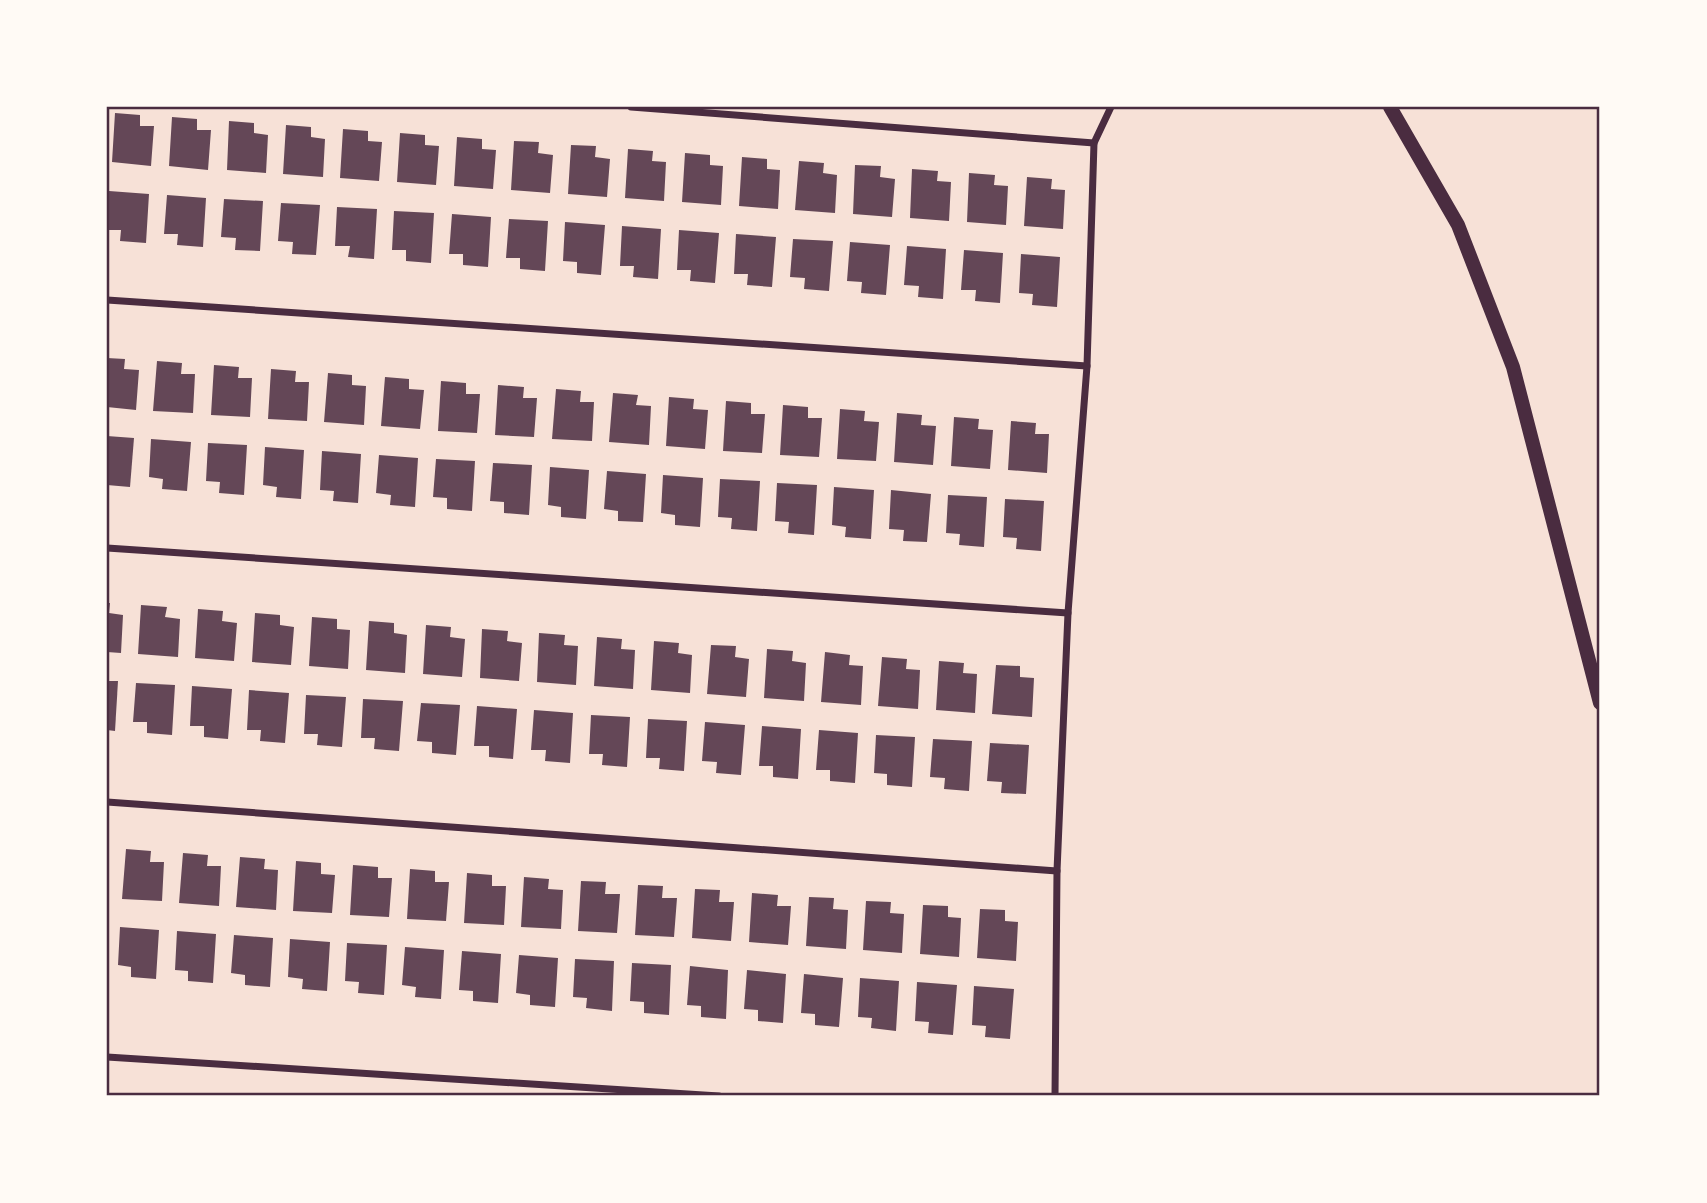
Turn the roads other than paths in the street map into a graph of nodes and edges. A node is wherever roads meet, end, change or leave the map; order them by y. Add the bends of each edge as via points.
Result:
1 (631, 107) edge
2 (1111, 107) edge
3 (1390, 107) edge
4 (1094, 143) junction
5 (107, 300) edge
6 (1087, 366) junction
7 (107, 548) edge
8 (1068, 613) junction
9 (1600, 704) edge
10 (107, 802) edge
11 (1057, 871) junction
12 (107, 1057) edge
13 (719, 1096) edge
14 (1055, 1096) edge

1 - 4 street
2 - 4 street
3 - 9 main road via 1458,225 1513,367
4 - 6 street
5 - 6 street
6 - 8 street
7 - 8 street
8 - 11 street
10 - 11 street
11 - 14 street
12 - 13 street

